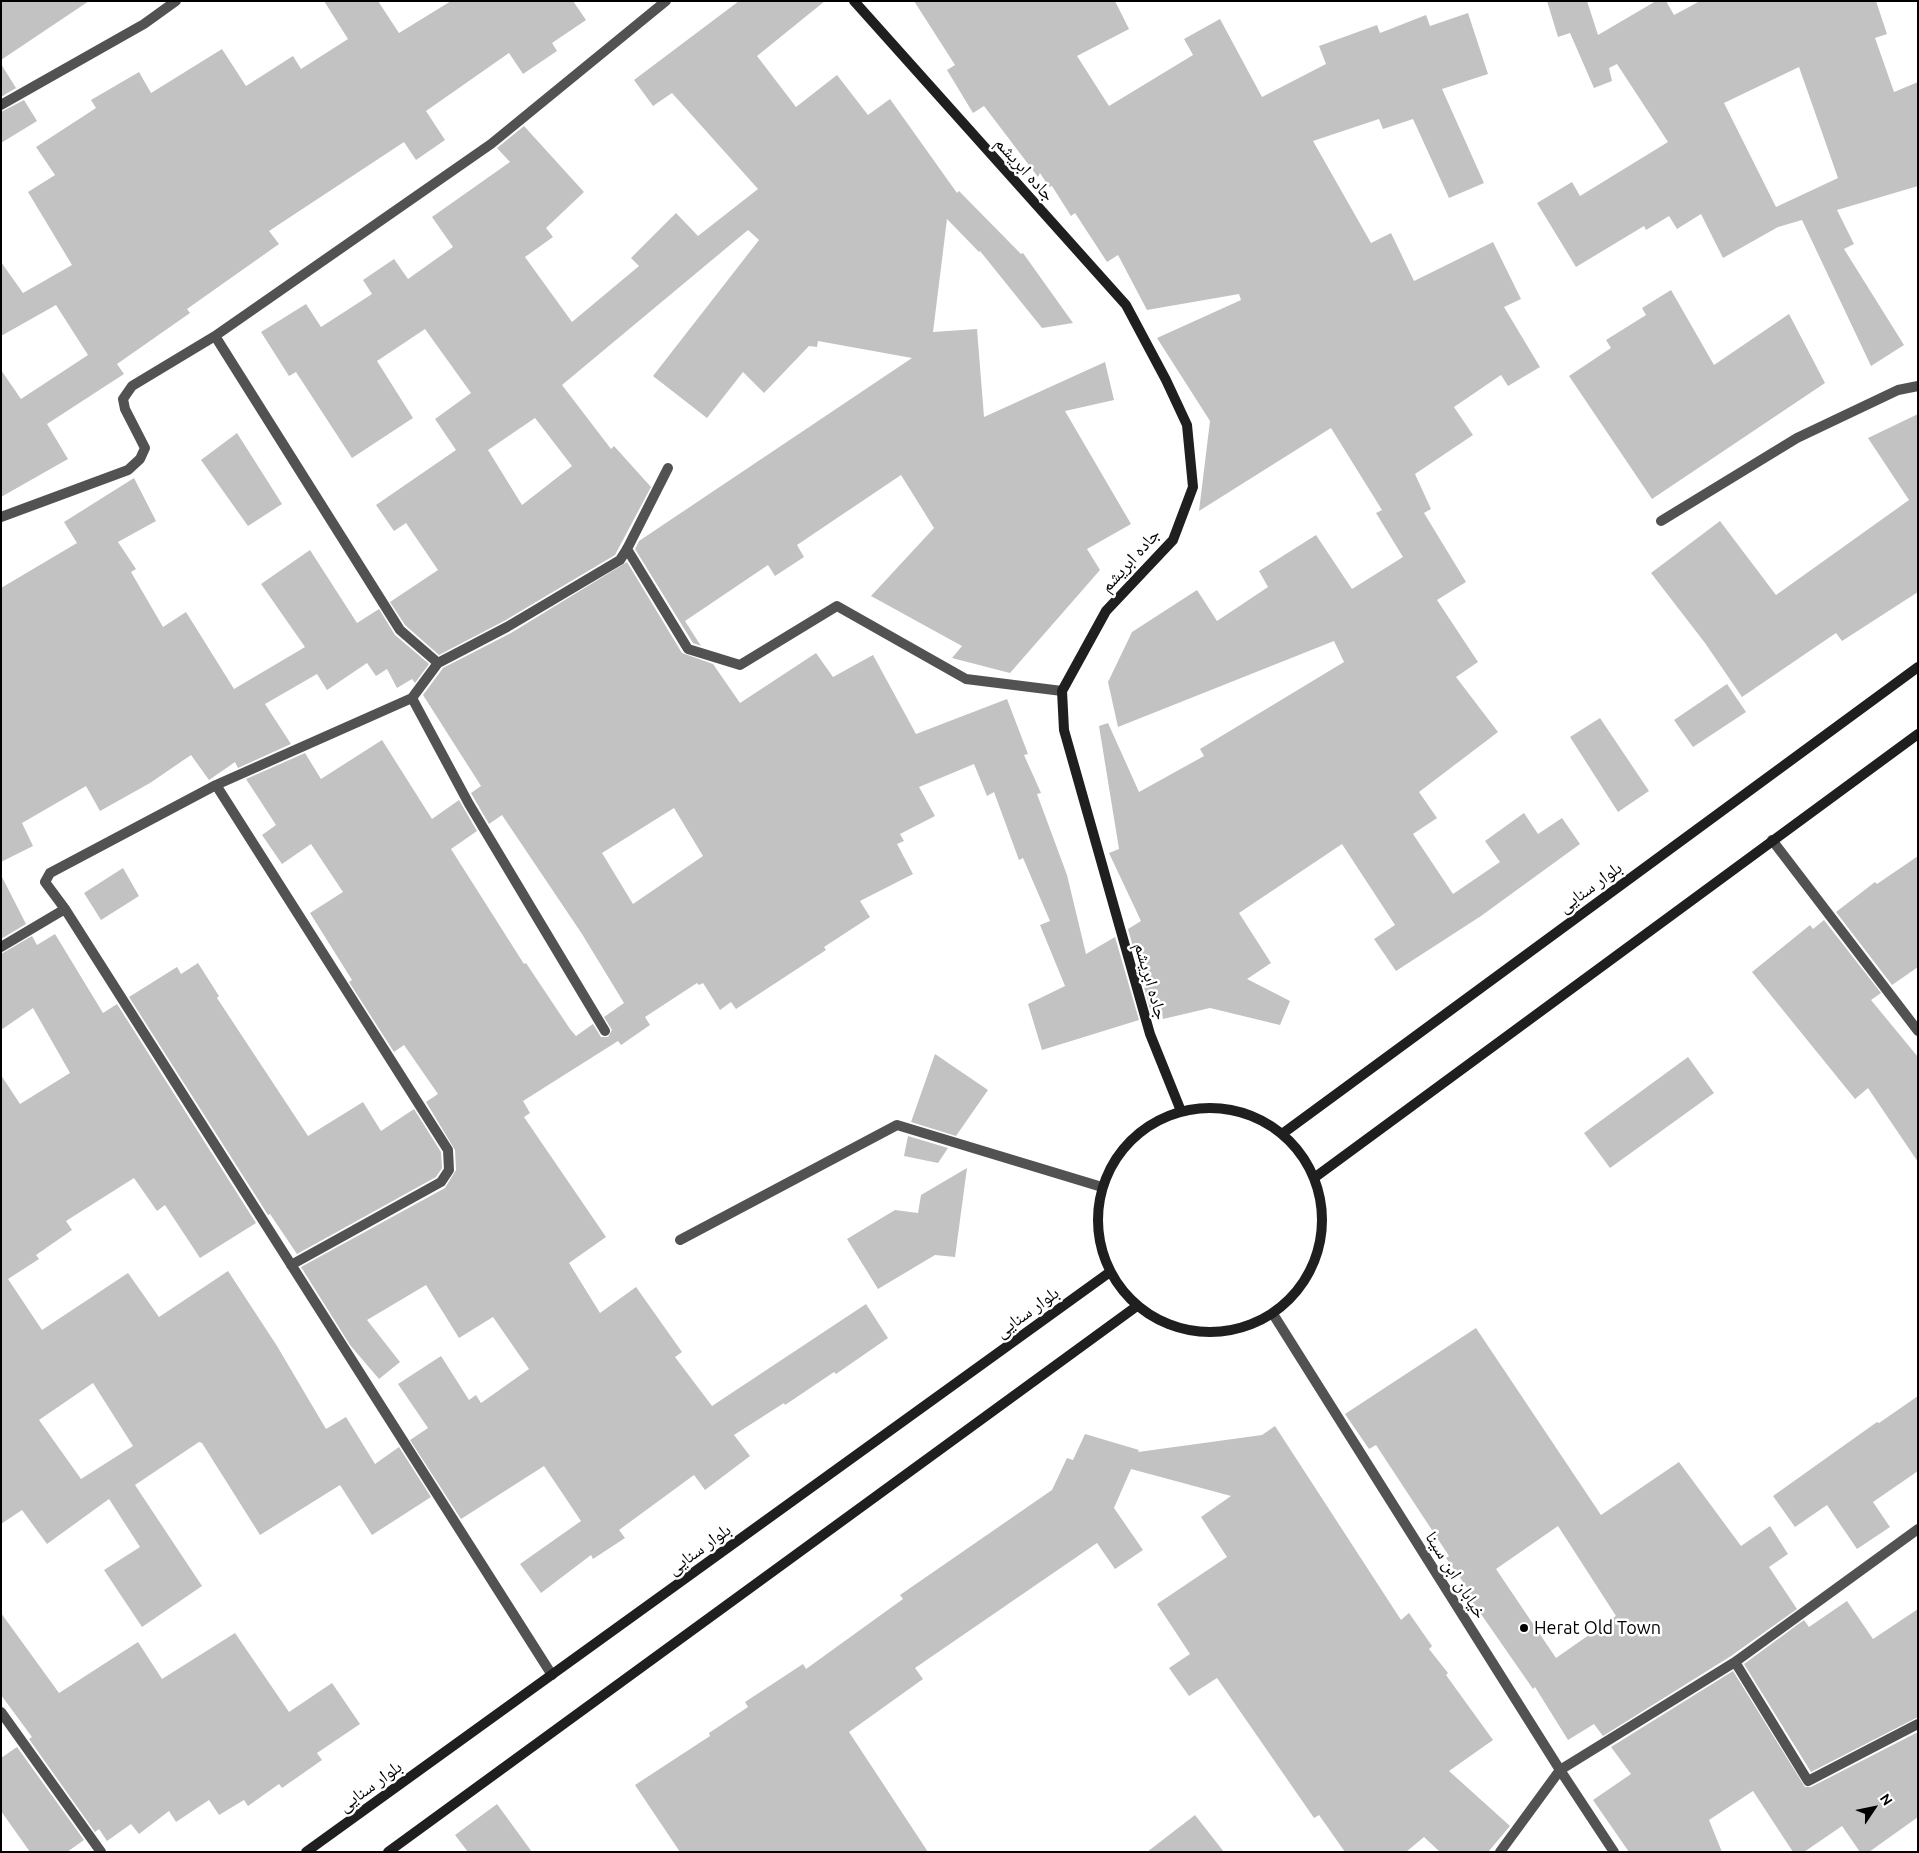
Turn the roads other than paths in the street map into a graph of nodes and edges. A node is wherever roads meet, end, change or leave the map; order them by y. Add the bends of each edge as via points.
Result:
1 (176, 1) edge
2 (666, 1) edge
3 (854, 1) edge
4 (1, 106) edge
5 (215, 336) junction
6 (1918, 386) edge
7 (668, 468) dead end
8 (1, 518) edge
9 (1661, 521) dead end
10 (627, 549) junction
11 (438, 663) junction
12 (1918, 667) edge
13 (1062, 691) junction
14 (412, 698) junction
15 (1918, 734) edge
16 (216, 785) junction
17 (1772, 840) junction
18 (65, 909) junction
19 (1, 947) edge
20 (606, 1031) dead end
21 (1918, 1031) edge
22 (1181, 1111) junction
23 (1282, 1134) junction
24 (1314, 1178) junction
25 (1102, 1187) junction
26 (680, 1240) dead end
27 (291, 1265) junction
28 (1110, 1272) junction
29 (1137, 1306) junction
30 (1274, 1314) junction
31 (1918, 1529) edge
32 (1735, 1662) junction
33 (552, 1675) junction
34 (1, 1712) edge
35 (1918, 1724) edge
36 (1560, 1770) junction
37 (101, 1852) edge
38 (306, 1852) edge
39 (388, 1852) edge
40 (1500, 1852) edge
41 (1614, 1852) edge

1 - 4 street via 144,24
2 - 5 street via 491,144
3 - 13 main road, جاده ابریشم via 1126,306 1187,425 1193,487 1173,540 1106,611
5 - 8 street via 132,386 123,399 145,448 140,459 128,470
5 - 11 street via 400,630
6 - 9 street via 1898,390 1797,438
7 - 10 street
10 - 11 street via 620,560 508,627
10 - 13 street via 688,649 697,652 740,666 836,606 966,679
11 - 14 street
12 - 23 main road, بلوار سنایی
13 - 22 main road, جاده ابریشم via 1064,730 1144,1015
14 - 16 street
14 - 20 street via 469,804
15 - 17 main road
16 - 18 street via 50,873 45,882
16 - 27 street via 448,1150 449,1170 441,1182
17 - 21 street
17 - 24 main road
18 - 19 street
18 - 27 street
22 - 23 main road via 1207,1108 1234,1110 1260,1119
22 - 25 main road via 1154,1122 1131,1139 1114,1161
23 - 24 main road via 1300,1154
24 - 30 main road via 1321,1208 1321,1238 1312,1268 1296,1293
25 - 26 street via 897,1125
25 - 28 main road via 1098,1216 1100,1245
27 - 33 street
28 - 29 main road
28 - 33 main road, بلوار سنایی
29 - 30 main road via 1162,1322 1189,1331 1218,1332 1247,1326
29 - 39 main road
30 - 36 street, خیابان ابن سینا
31 - 32 street
32 - 35 street via 1808,1780
32 - 36 street
33 - 38 main road, بلوار سنایی
34 - 37 street
36 - 40 street
36 - 41 street, خیابان ابن سینا

